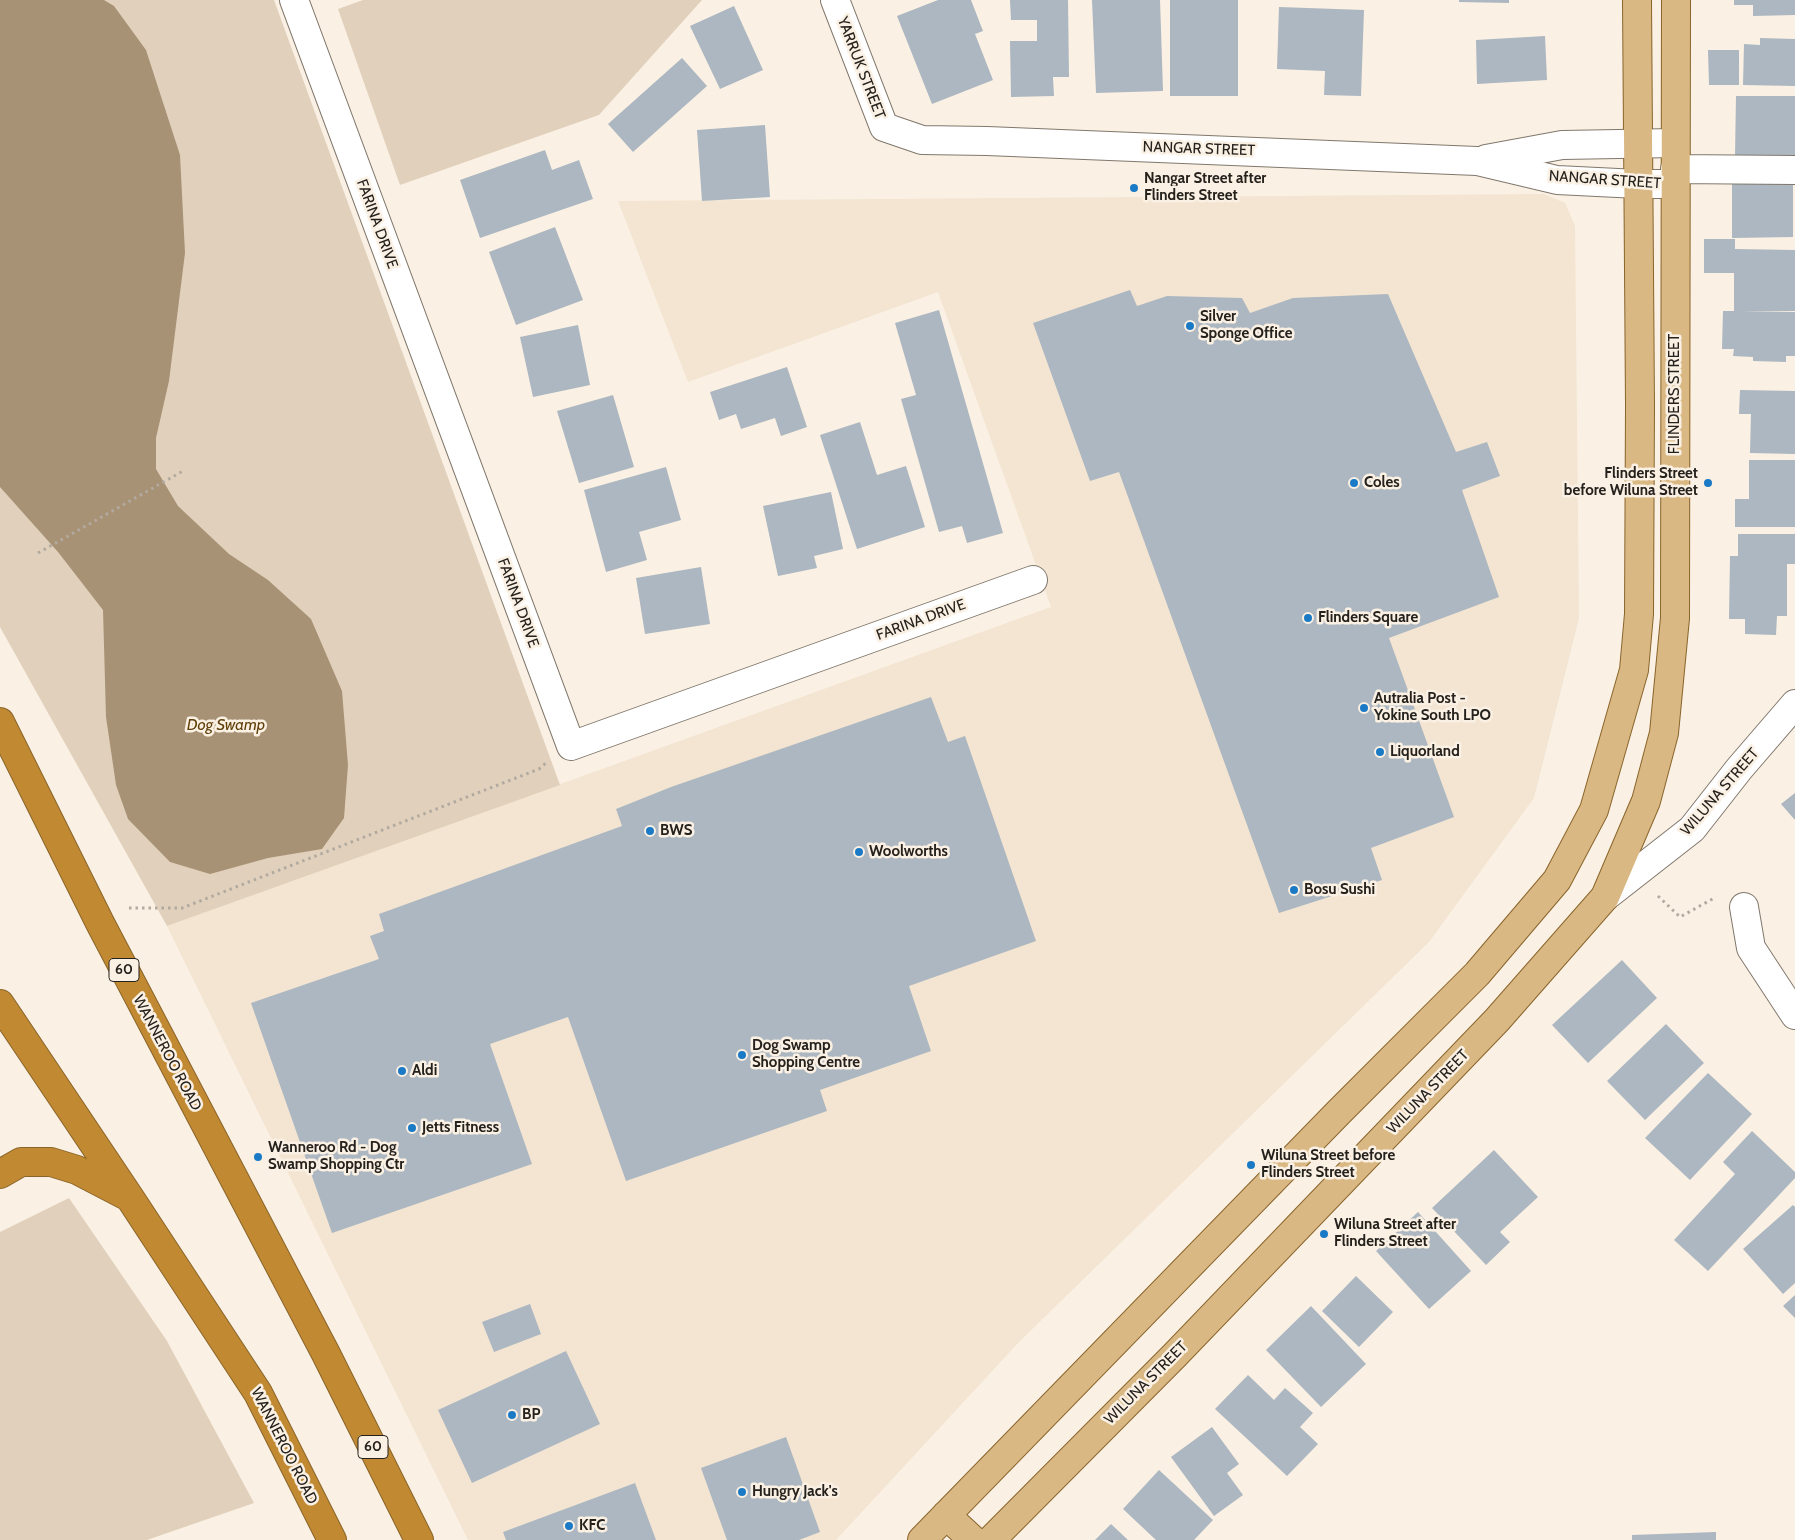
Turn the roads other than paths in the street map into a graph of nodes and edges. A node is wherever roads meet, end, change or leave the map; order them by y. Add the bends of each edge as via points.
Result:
1 (294, 0) edge
2 (835, 0) edge
3 (1637, 0) edge
4 (1676, 0) edge
5 (922, 140) joint
6 (1637, 144) junction
7 (1477, 160) junction
8 (1675, 166) junction
9 (1795, 170) edge
10 (1638, 184) junction
11 (1033, 580) dead end
12 (1795, 704) edge
13 (0, 722) edge
14 (1605, 897) junction
15 (1744, 907) road end
16 (0, 1004) edge
17 (1795, 1015) edge
18 (0, 1174) edge
19 (130, 1198) junction
20 (946, 1515) junction
21 (332, 1540) edge
22 (419, 1540) edge
23 (922, 1540) edge
24 (973, 1540) edge
25 (991, 1540) edge

1 - 11 street, FARINA DRIVE via 571,746
2 - 5 street, YARRUK STREET via 884,127
3 - 6 main road
4 - 8 main road, FLINDERS STREET
5 - 7 street, NANGAR STREET
6 - 7 street, NANGAR STREET via 1562,145
6 - 8 street, NANGAR STREET
6 - 10 main road
7 - 10 street, NANGAR STREET via 1557,180
8 - 9 street
8 - 10 street, NANGAR STREET
8 - 14 main road, FLINDERS STREET via 1675,618 1665,723 1646,801
10 - 20 main road via 1640,614 1634,670 1594,810 1557,880 1477,974
12 - 14 street, WILUNA STREET via 1692,829
13 - 22 highway, WANNEROO ROAD / 60 via 104,932 326,1354
14 - 25 main road, WILUNA STREET via 1483,1034 1175,1355
15 - 17 street via 1751,948
16 - 19 highway, WANNEROO ROAD
18 - 19 highway via 21,1162 51,1162 77,1170
19 - 21 highway, WANNEROO ROAD via 258,1393
20 - 23 main road
20 - 24 main road

